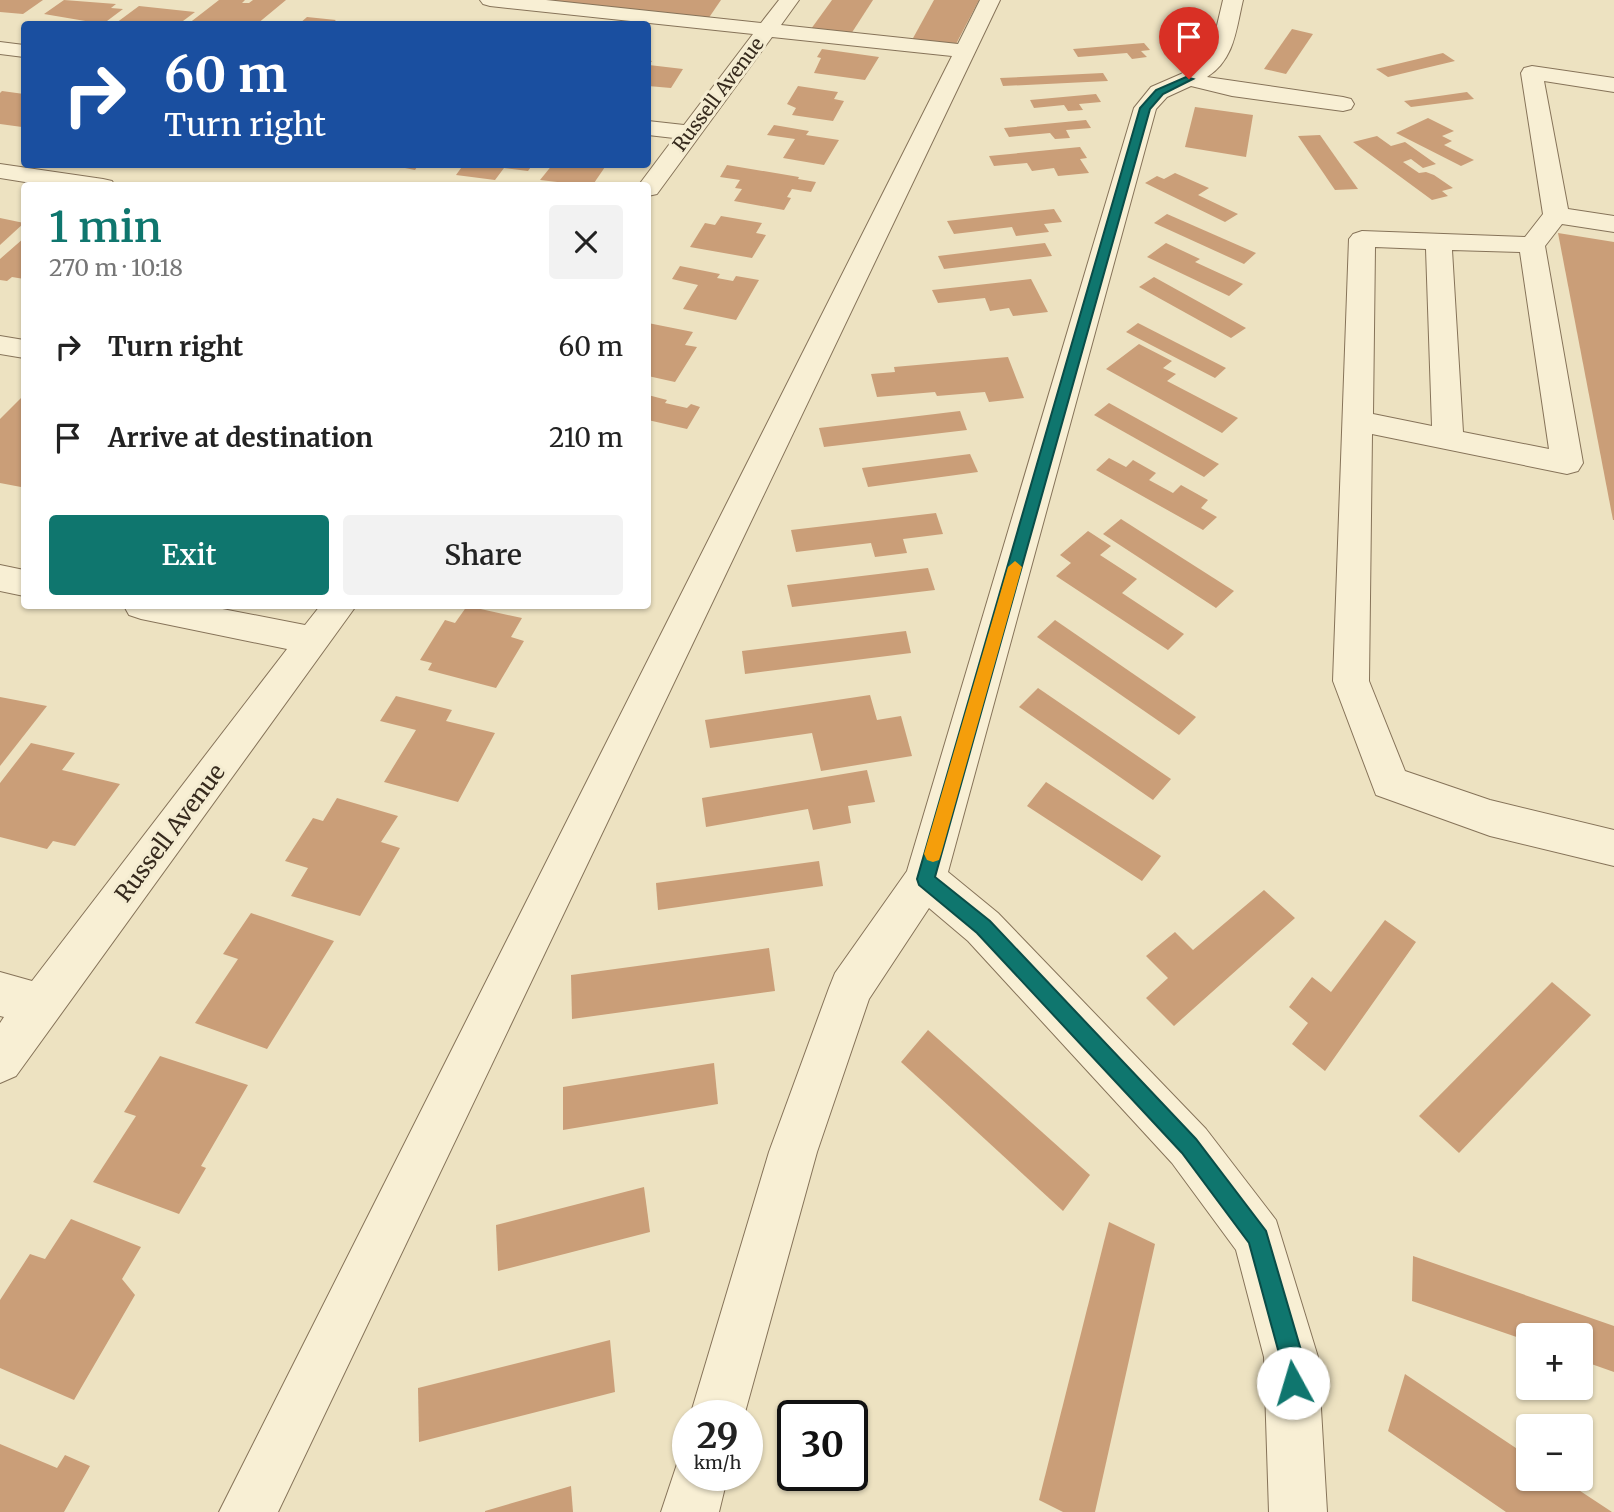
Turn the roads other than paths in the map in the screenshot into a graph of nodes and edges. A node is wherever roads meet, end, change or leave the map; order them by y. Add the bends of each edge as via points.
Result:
1 (490, 0) edge
2 (789, 0) edge
3 (990, 0) edge
4 (1233, 0) edge
5 (766, 30) junction
6 (0, 48) edge
7 (21, 51) edge
8 (963, 51) junction
9 (1189, 79) junction
10 (1614, 85) edge
11 (1343, 104) dead end
12 (651, 128) edge
13 (689, 133) junction
14 (0, 171) edge
15 (76, 182) edge
16 (651, 185) edge
17 (1556, 215) junction
18 (1614, 224) edge
19 (1439, 242) junction
20 (1532, 245) junction
21 (0, 345) edge
22 (21, 348) edge
23 (1358, 421) junction
24 (1448, 439) junction
25 (0, 578) edge
26 (21, 582) edge
27 (156, 609) edge
28 (337, 609) edge
29 (313, 640) junction
30 (1614, 848) edge
31 (925, 879) junction
32 (0, 994) edge
33 (42, 1005) junction
34 (0, 1060) edge
35 (723, 1400) edge
36 (696, 1491) edge
37 (248, 1512) edge
38 (690, 1512) edge
39 (1298, 1512) edge

1 - 5 street
2 - 5 street, Russell Avenue
3 - 8 street
4 - 9 street via 1221,51 1211,65
5 - 8 street
5 - 13 street, Russell Avenue
6 - 7 street
8 - 37 street
9 - 11 street
9 - 31 street via 1159,92 1145,108
10 - 17 street via 1532,73
12 - 13 street
13 - 16 street, Russell Avenue
14 - 15 street
17 - 18 street
17 - 20 street
19 - 20 street
19 - 23 street via 1362,239
19 - 24 street
20 - 24 street via 1567,463
21 - 22 street
23 - 24 street
23 - 30 street via 1350,681 1390,783 1490,818
25 - 26 street
27 - 29 street
28 - 29 street, Russell Avenue
29 - 33 street, Russell Avenue
31 - 35 street via 851,989 793,1152
31 - 39 street via 983,927 1189,1146 1258,1238 1292,1357
32 - 33 street
33 - 34 street, Russell Avenue
36 - 38 street

